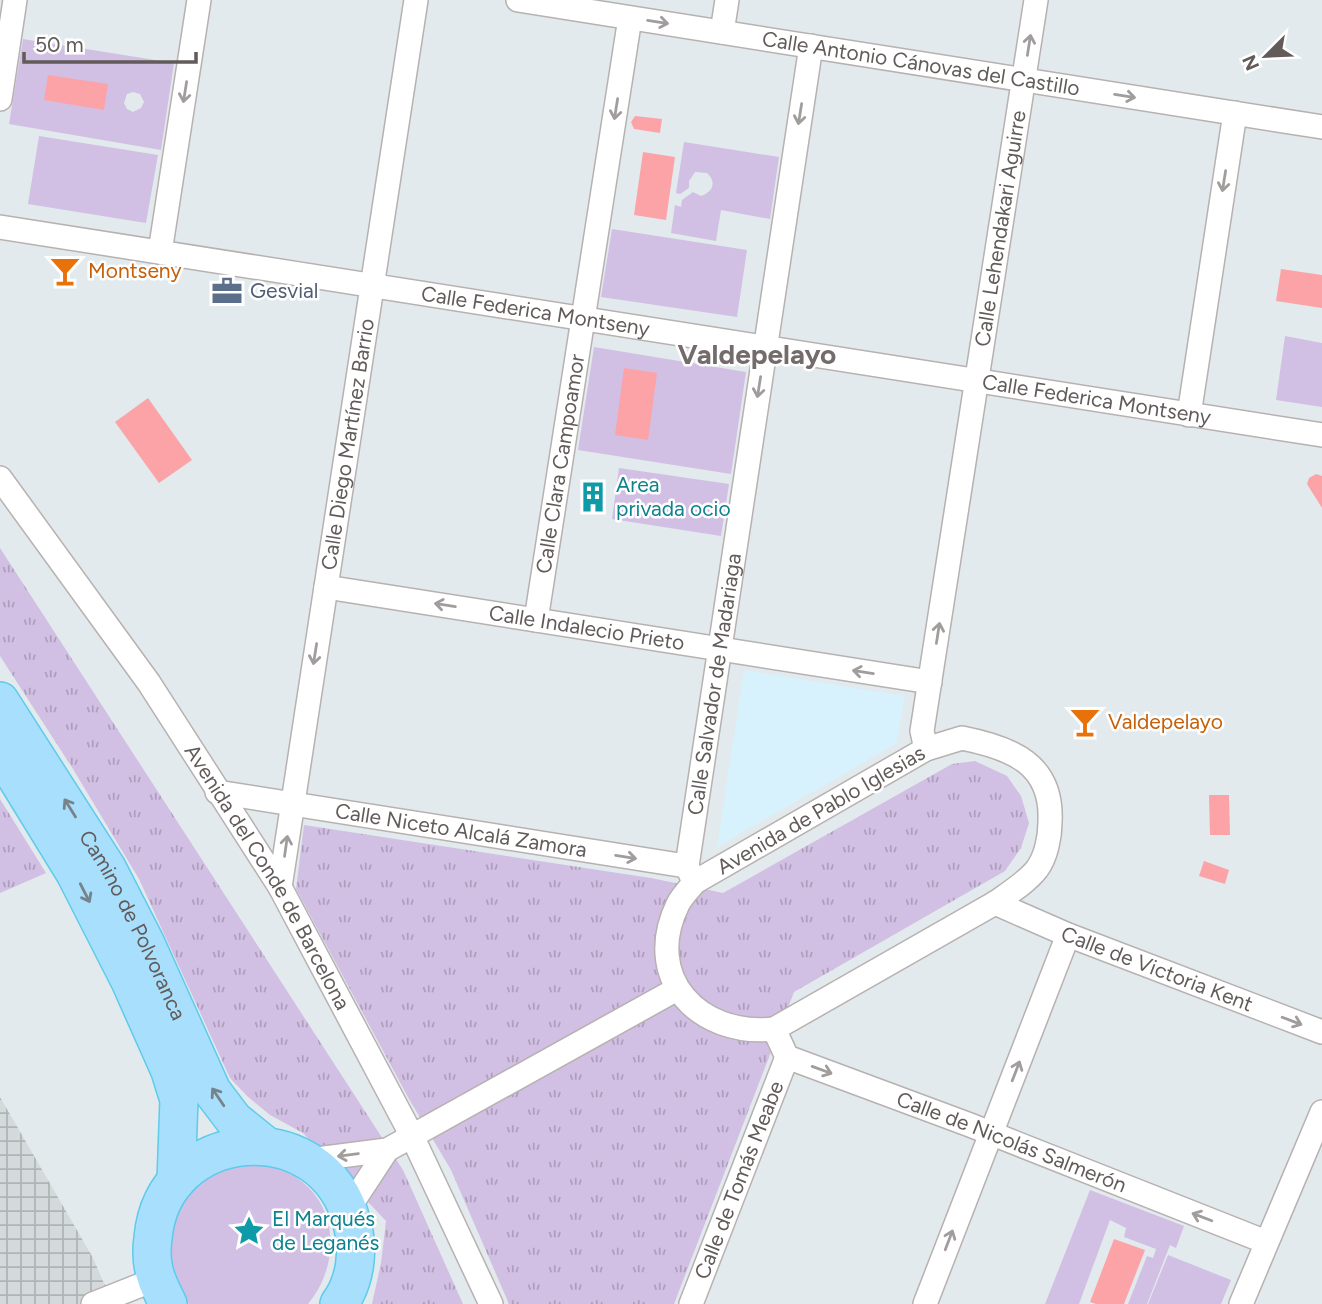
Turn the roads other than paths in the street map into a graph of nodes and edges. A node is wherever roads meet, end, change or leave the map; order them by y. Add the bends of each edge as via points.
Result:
1 (15, 0) edge
2 (199, 0) edge
3 (416, 0) edge
4 (518, 0) edge
5 (727, 0) edge
6 (1036, 0) edge
7 (630, 18) junction
8 (722, 32) junction
9 (811, 46) junction
10 (1023, 79) junction
11 (0, 99) edge
12 (1235, 113) junction
13 (1322, 127) edge
14 (0, 227) edge
15 (160, 252) junction
16 (372, 285) junction
17 (583, 319) junction
18 (765, 348) junction
19 (977, 380) junction
20 (1189, 415) junction
21 (1322, 435) edge
22 (0, 478) edge
23 (326, 587) junction
24 (536, 620) junction
25 (718, 649) junction
26 (930, 682) junction
27 (0, 701) edge
28 (926, 749) junction
29 (0, 751) edge
30 (217, 792) junction
31 (292, 804) junction
32 (691, 874) junction
33 (280, 887) junction
34 (995, 904) junction
35 (1069, 935) junction
36 (677, 989) junction
37 (774, 1029) junction
38 (1322, 1032) edge
39 (787, 1058) junction
40 (1322, 1112) edge
41 (990, 1134) junction
42 (412, 1136) junction
43 (265, 1145) junction
44 (387, 1150) junction
45 (309, 1160) junction
46 (176, 1181) junction
47 (349, 1208) junction
48 (1266, 1242) junction
49 (162, 1291) edge
50 (93, 1304) edge
51 (339, 1304) edge
52 (491, 1304) edge
53 (691, 1304) edge
54 (925, 1304) edge
55 (1241, 1304) edge

1 - 11 street
2 -> 15 street
3 - 16 street, Calle Diego Martínez Barrio
4 - 7 street, Calle Antonio Cánovas del Castillo
5 - 8 street
10 -> 6 street, Calle Lehendakari Aguirre
7 -> 8 street, Calle Antonio Cánovas del Castillo
7 -> 17 street, Calle Clara Campoamor
8 - 9 street, Calle Antonio Cánovas del Castillo
9 - 10 street, Calle Antonio Cánovas del Castillo
9 -> 18 street, Calle Salvador de Madariaga
10 -> 12 street, Calle Antonio Cánovas del Castillo
10 - 19 street, Calle Lehendakari Aguirre
12 - 13 street, Calle Antonio Cánovas del Castillo
12 -> 20 street
14 - 15 street, Calle Federica Montseny
15 - 16 street, Calle Federica Montseny
16 - 17 street, Calle Federica Montseny
16 - 23 street, Calle Diego Martínez Barrio
17 - 18 street, Calle Federica Montseny
17 - 24 street, Calle Clara Campoamor
18 - 19 street, Calle Federica Montseny
18 -> 25 street, Calle Salvador de Madariaga
19 - 20 street, Calle Federica Montseny
26 -> 19 street, Calle Lehendakari Aguirre
20 - 21 street, Calle Federica Montseny
22 - 30 street, Avenida del Conde de Barcelona via 149,683
24 -> 23 street, Calle Indalecio Prieto
23 -> 31 street, Calle Diego Martínez Barrio
24 - 25 street, Calle Indalecio Prieto
26 -> 25 street, Calle Indalecio Prieto
25 - 32 street, Calle Salvador de Madariaga
26 - 28 street, Calle Lehendakari Aguirre via 922,731
43 -> 27 main road, Camino de Polvoranca via 234,1120 212,1091 107,868
28 - 32 street, Avenida de Pablo Iglesias
28 - 34 street, Avenida de Pablo Iglesias via 962,738 1000,747 1032,767 1047,789 1051,803 1046,851 1038,868
29 -> 46 main road, Camino de Polvoranca via 75,873 170,1071 179,1100
30 - 31 street, Calle Niceto Alcalá Zamora
30 - 33 street, Avenida del Conde de Barcelona
31 -> 32 street, Calle Niceto Alcalá Zamora
33 -> 31 street, Calle Diego Martínez Barrio
32 - 36 street, Avenida de Pablo Iglesias via 666,942
33 - 42 street, Avenida del Conde de Barcelona
34 - 35 street, Calle de Victoria Kent
34 - 37 street, Avenida de Pablo Iglesias
35 -> 38 street, Calle de Victoria Kent
41 -> 35 street
36 - 37 street, Avenida de Pablo Iglesias via 690,1004 734,1029
36 - 42 street
37 - 39 street
39 -> 41 street, Calle de Nicolás Salmerón
39 - 53 street, Calle de Tomás Meabe
40 - 48 street
48 -> 41 street, Calle de Nicolás Salmerón
54 -> 41 street
42 - 44 street
42 - 52 street, Avenida del Conde de Barcelona
43 - 45 main road
43 - 46 main road via 232,1147 201,1159
44 -> 45 street
44 - 47 street
45 - 47 main road via 332,1181
46 - 49 main road via 162,1201 154,1225 151,1252
47 - 51 main road via 356,1238 355,1268
48 - 55 street
49 - 50 street

